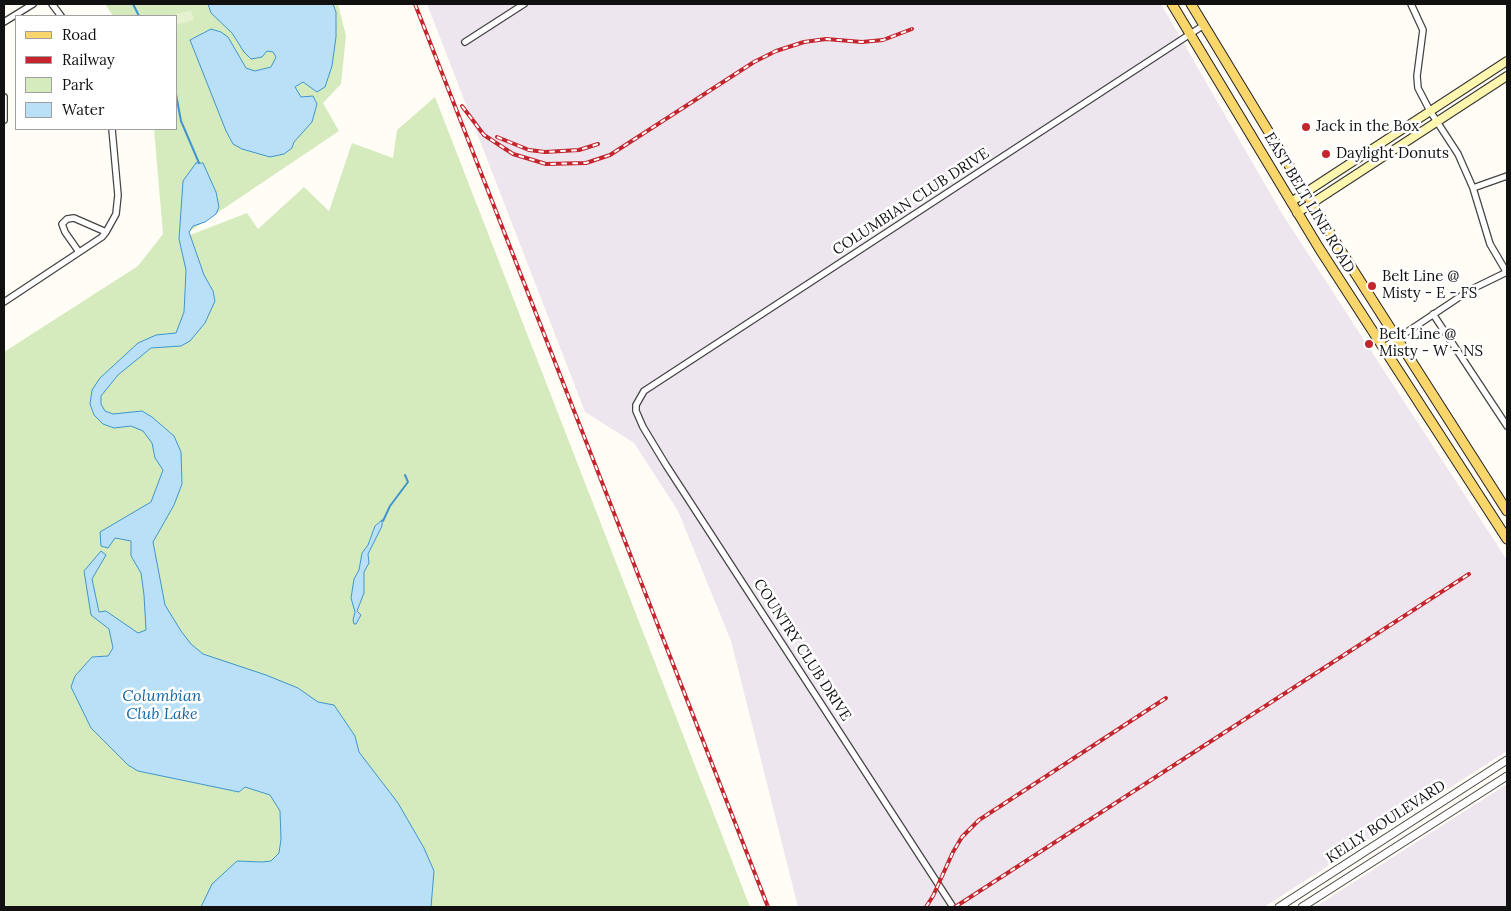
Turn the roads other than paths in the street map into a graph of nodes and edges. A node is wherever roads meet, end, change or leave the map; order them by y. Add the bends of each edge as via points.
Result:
1 (33, 4) edge
2 (52, 4) edge
3 (524, 4) edge
4 (1172, 4) edge
5 (1191, 4) edge
6 (1411, 4) edge
7 (15, 15) edge
8 (15, 15) edge
9 (59, 15) edge
10 (4, 22) edge
11 (1204, 24) junction
12 (1191, 34) junction
13 (465, 42) dead end
14 (1507, 61) edge
15 (1507, 76) edge
16 (4, 97) edge
17 (1430, 111) junction
18 (4, 120) edge
19 (1438, 122) junction
20 (112, 130) edge
21 (1346, 166) junction
22 (1507, 176) edge
23 (1353, 177) junction
24 (1473, 188) junction
25 (1306, 193) junction
26 (1291, 202) junction
27 (1312, 204) junction
28 (1297, 213) junction
29 (106, 232) junction
30 (79, 252) junction
31 (1507, 272) edge
32 (4, 302) edge
33 (1433, 314) junction
34 (1396, 339) junction
35 (1383, 348) junction
36 (636, 405) joint
37 (1507, 426) edge
38 (1507, 510) edge
39 (1507, 521) edge
40 (1499, 527) junction
41 (1507, 539) edge
42 (1507, 760) edge
43 (1507, 776) edge
44 (1423, 814) junction
45 (1430, 825) junction
46 (1291, 899) junction
47 (953, 907) edge
48 (1279, 907) edge
49 (1296, 907) edge
50 (1302, 907) edge

1 - 8 street
2 - 9 street
3 - 13 street
4 - 12 main road, EAST BELT LINE ROAD
5 - 11 main road, EAST BELT LINE ROAD
6 - 17 street via 1423,30 1418,88
7 - 10 street
11 - 12 street, COLUMBIAN CLUB DRIVE
11 - 25 main road, EAST BELT LINE ROAD
12 - 26 main road, EAST BELT LINE ROAD
12 - 36 street, COLUMBIAN CLUB DRIVE via 644,391
14 - 17 main road
15 - 19 main road
16 - 18 street
17 - 19 street
17 - 21 main road
19 - 23 main road
19 - 24 street via 1458,154
20 - 29 street via 118,195 116,214
21 - 23 main road
21 - 25 main road
22 - 24 street
23 - 27 main road
24 - 31 street via 1490,244
25 - 26 main road
25 - 27 main road, EAST BELT LINE ROAD
26 - 28 main road, EAST BELT LINE ROAD
27 - 28 main road
27 - 34 main road, EAST BELT LINE ROAD
28 - 35 main road, EAST BELT LINE ROAD
29 - 30 street
29 - 30 street via 74,218 67,219 62,224
30 - 32 street
31 - 33 street
33 - 34 street
33 - 37 street
34 - 35 street
34 - 38 main road, EAST BELT LINE ROAD
35 - 40 main road, EAST BELT LINE ROAD
36 - 47 street, COUNTRY CLUB DRIVE via 643,427 666,465
39 - 40 main road
40 - 41 main road, EAST BELT LINE ROAD
42 - 44 street, KELLY BOULEVARD
43 - 45 street, KELLY BOULEVARD
44 - 45 street
44 - 46 street, KELLY BOULEVARD
45 - 50 street, KELLY BOULEVARD
46 - 48 street, KELLY BOULEVARD
46 - 49 street

